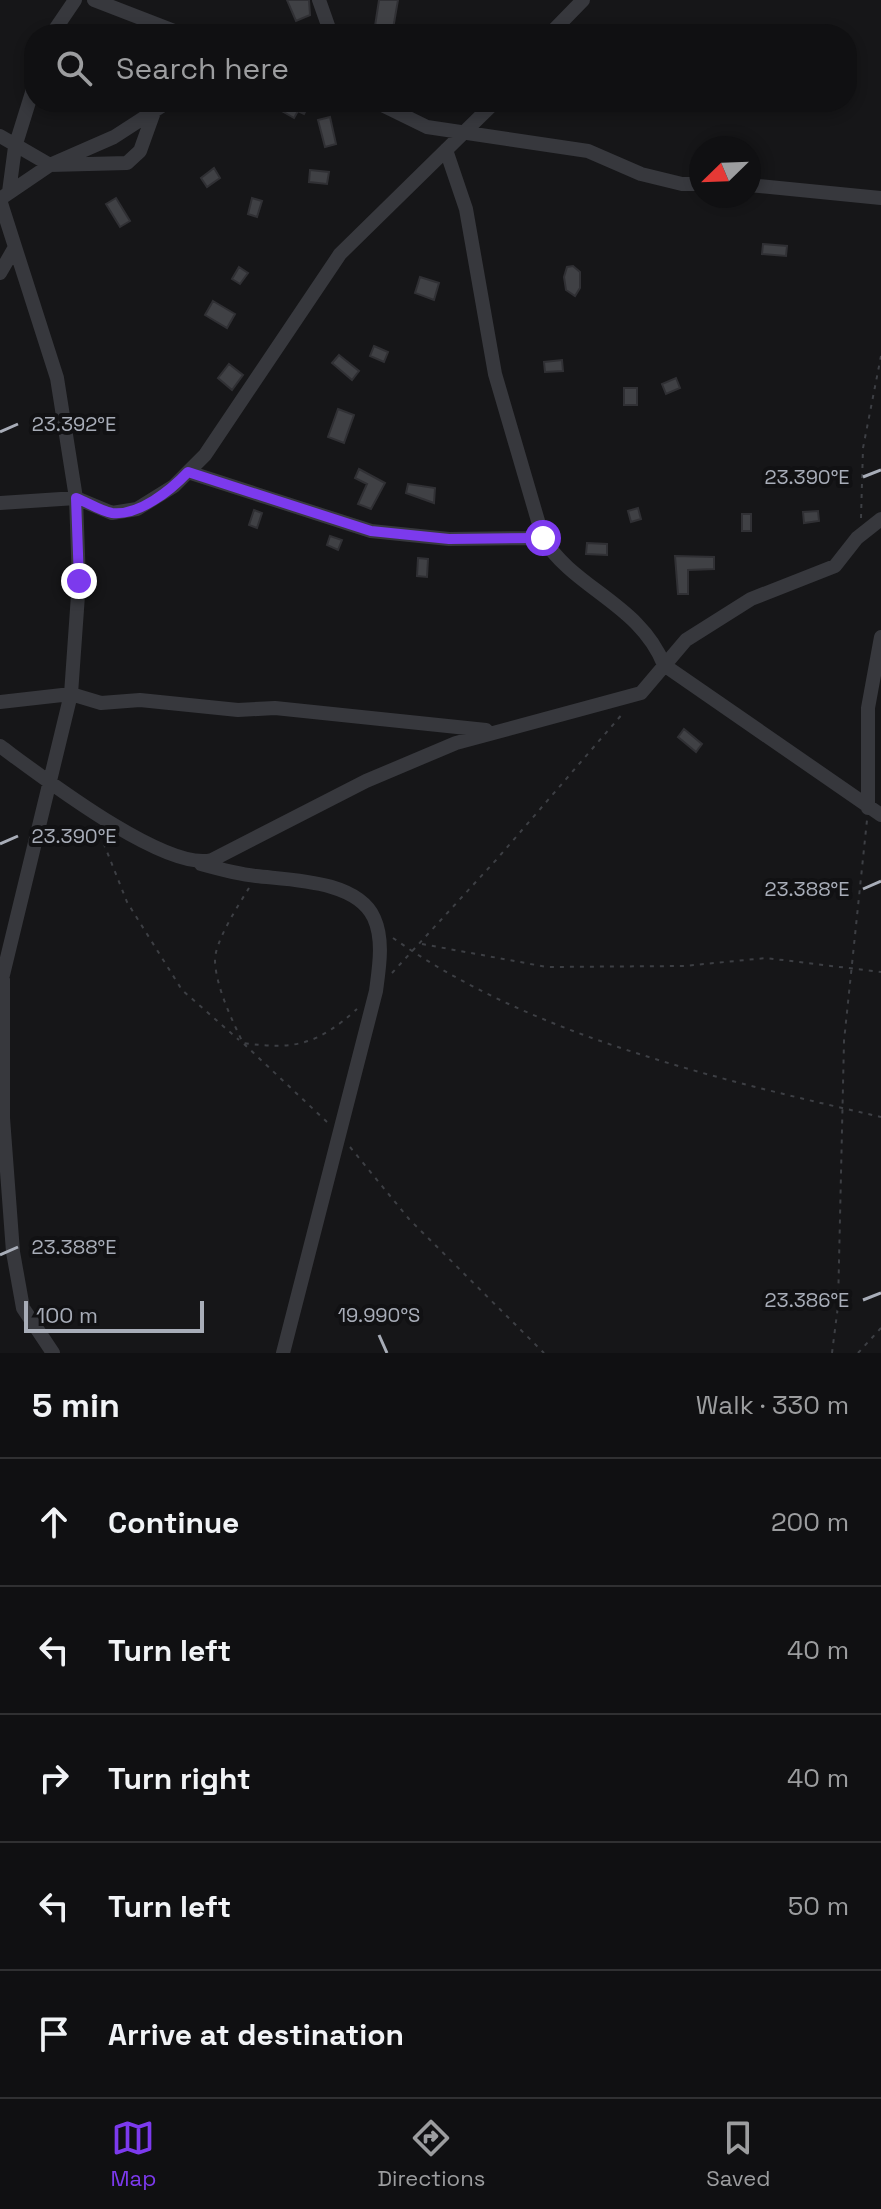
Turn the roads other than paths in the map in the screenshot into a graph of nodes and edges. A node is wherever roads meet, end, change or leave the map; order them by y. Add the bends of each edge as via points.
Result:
1 (75, 0) edge
2 (94, 0) edge
3 (319, 0) edge
4 (583, 0) edge
5 (59, 24) edge
6 (156, 24) edge
7 (327, 24) edge
8 (560, 24) edge
9 (26, 112) edge
10 (154, 112) joint
11 (396, 112) edge
12 (485, 112) edge
13 (462, 135) junction
14 (0, 136) edge
15 (15, 147) junction
16 (446, 150) junction
17 (50, 165) junction
18 (689, 184) edge
19 (761, 186) edge
20 (3, 197) edge
21 (881, 198) edge
22 (15, 247) junction
23 (0, 273) edge
24 (188, 472) junction
25 (76, 498) junction
26 (0, 503) edge
27 (881, 519) edge
28 (543, 538) junction
29 (881, 637) edge
30 (664, 665) junction
31 (71, 694) junction
32 (0, 702) edge
33 (499, 731) junction
34 (0, 746) edge
35 (47, 783) junction
36 (875, 812) edge
37 (197, 863) junction
38 (2, 983) edge
39 (53, 1353) edge
40 (283, 1353) edge

1 - 5 street
2 - 6 street
3 - 7 street
4 - 8 street
9 - 15 street
10 - 17 street via 114,137
10 - 17 street via 140,151 127,163
11 - 13 street via 427,127
12 - 13 street
13 - 16 street
13 - 18 street via 588,151 641,174
14 - 15 street
15 - 17 street
15 - 20 street
16 - 24 street via 340,254 205,455
16 - 28 street via 466,209 495,374
17 - 20 street
19 - 21 street
20 - 22 street
22 - 23 street
22 - 25 street via 57,378
24 - 25 street via 137,509 112,513
24 - 28 street via 371,531 449,539
25 - 26 street
25 - 31 street via 79,581
27 - 30 street via 835,566 732,610 686,640
28 - 30 street via 554,556 655,641
29 - 36 street via 868,708
30 - 33 street via 641,693
30 - 36 street
31 - 32 street
31 - 33 street via 101,703 140,700 238,710 275,708
31 - 35 street
33 - 37 street via 399,767 224,855
34 - 35 street
35 - 37 street via 171,855
35 - 38 street
37 - 40 street via 312,881 365,906 379,938 376,991
38 - 39 street via 3,1118 13,1252 23,1308

